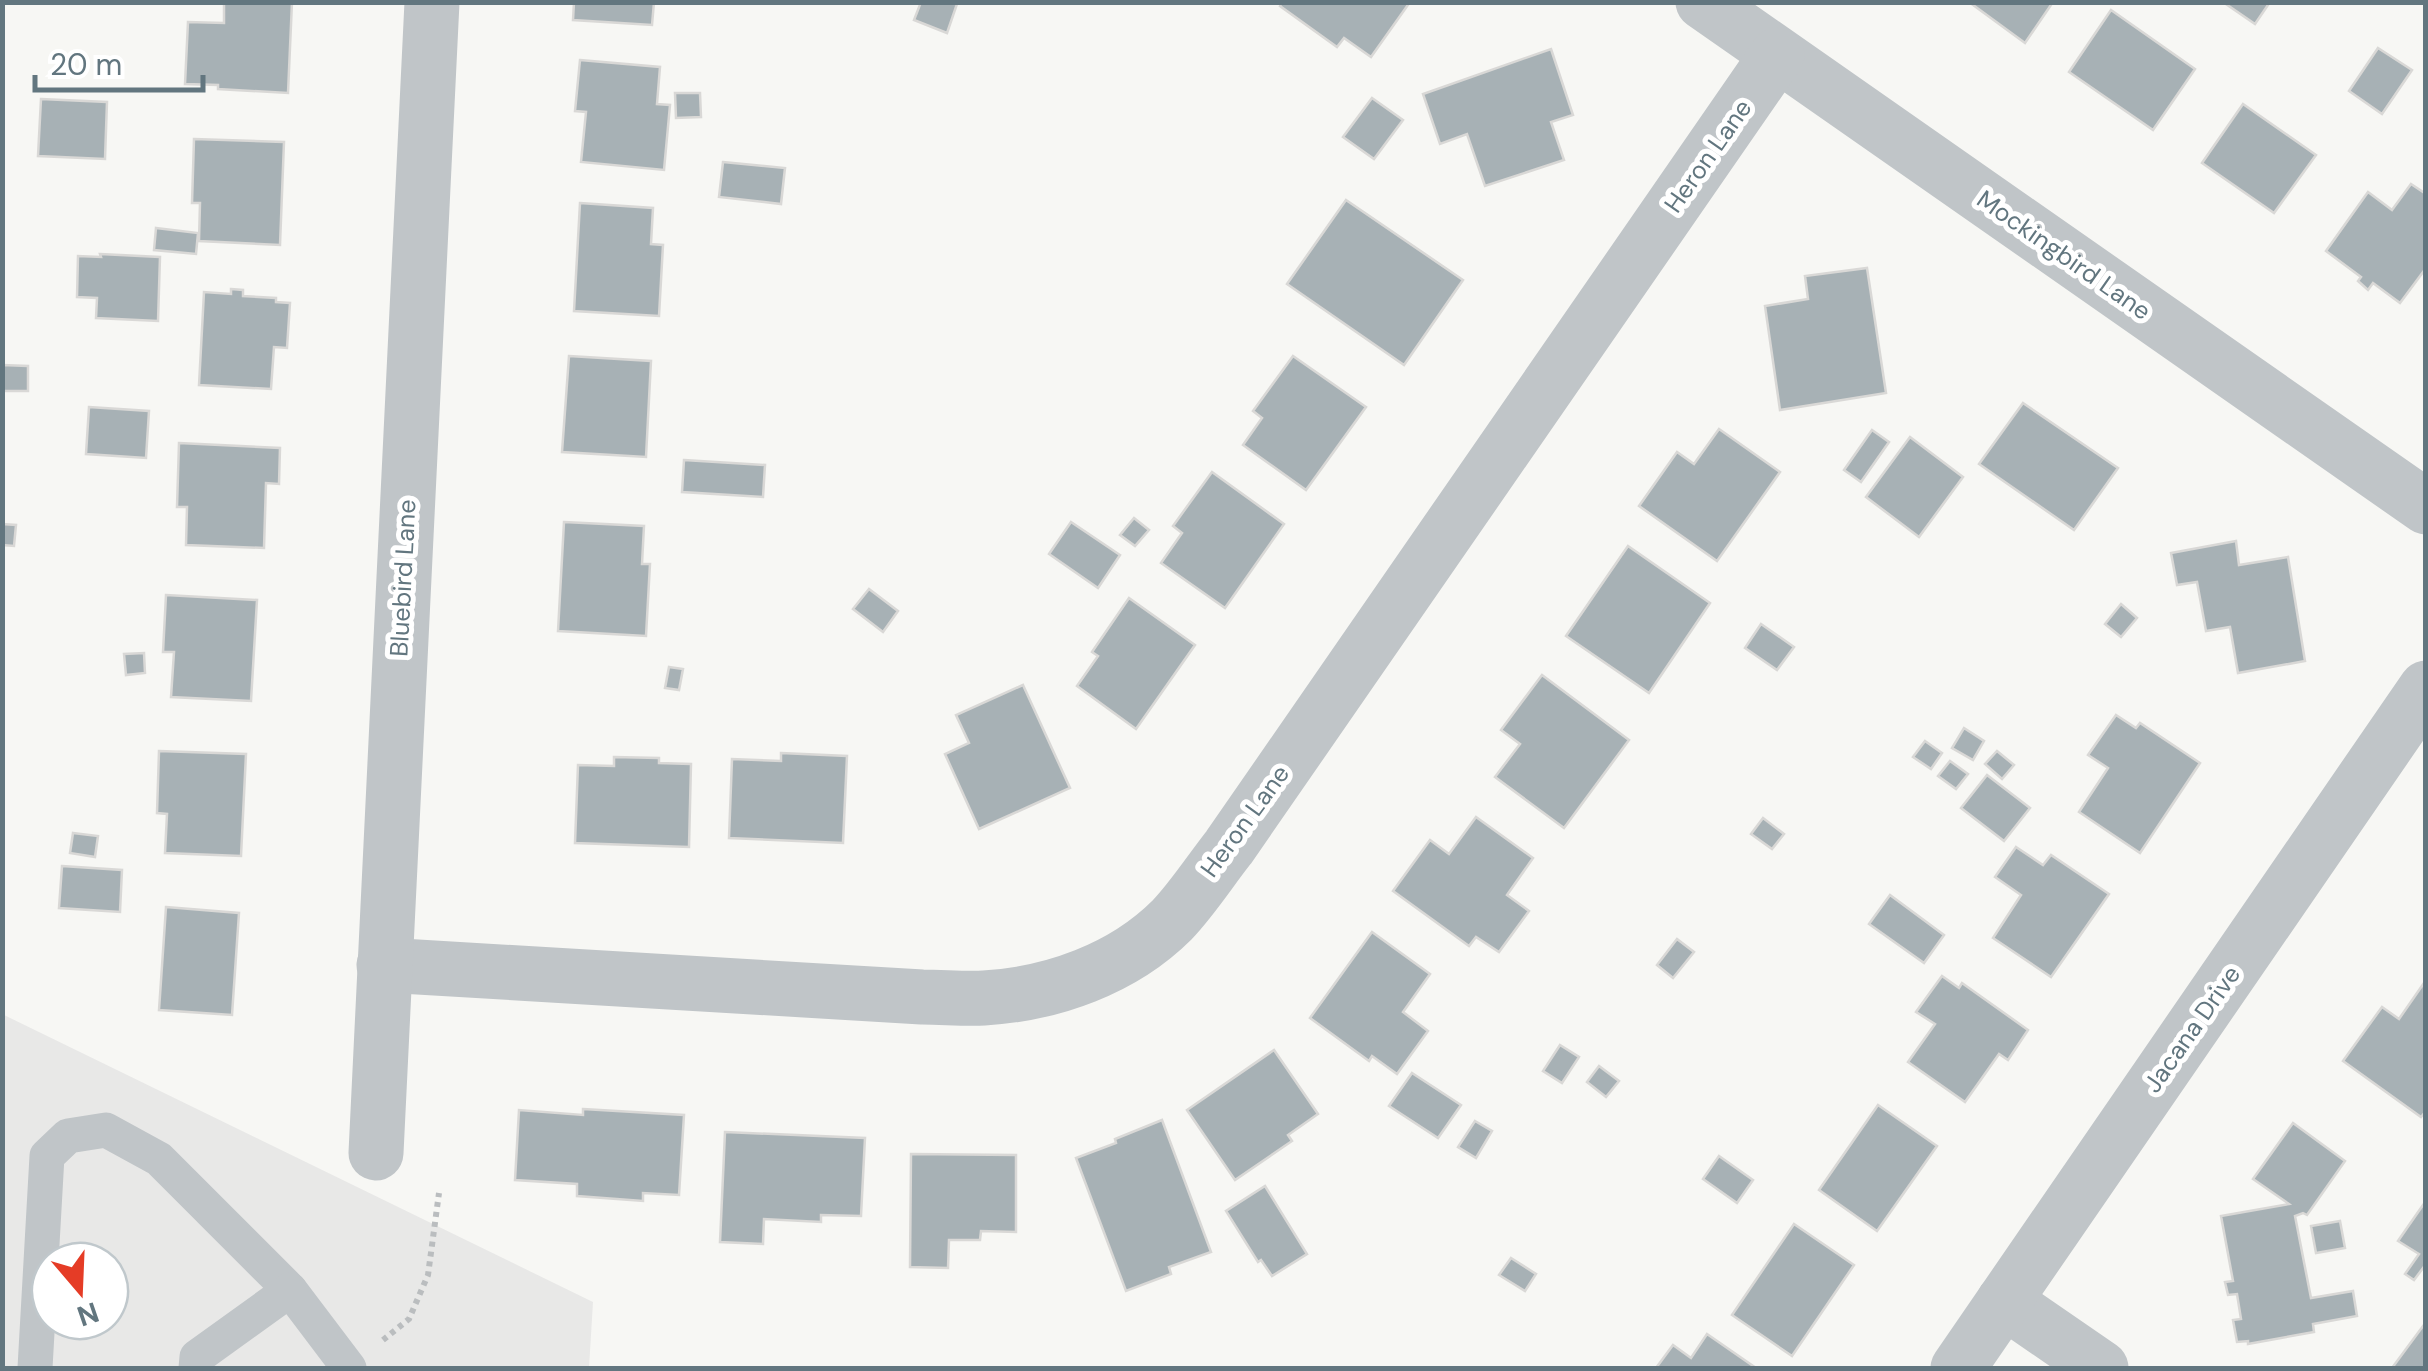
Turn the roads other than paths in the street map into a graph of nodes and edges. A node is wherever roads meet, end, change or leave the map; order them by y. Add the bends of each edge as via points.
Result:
1 (432, 2) edge
2 (1703, 2) edge
3 (1777, 55) junction
4 (2426, 507) edge
5 (2426, 688) edge
6 (384, 965) junction
7 (376, 1154) dead end
8 (290, 1290) junction
9 (2004, 1301) junction
10 (35, 1368) edge
11 (196, 1368) edge
12 (348, 1368) edge
13 (1958, 1368) edge
14 (2101, 1368) edge

1 - 6 street, Bluebird Lane
2 - 3 street, Mockingbird Lane
3 - 4 street, Mockingbird Lane
3 - 6 street, Heron Lane via 1229,847 1172,920 1130,954 1084,978 985,998
5 - 9 street, Jacana Drive
6 - 7 street, Bluebird Lane
8 - 10 lane via 160,1159 106,1130 68,1136 47,1156
8 - 11 lane via 197,1357
8 - 12 lane
9 - 13 street, Jacana Drive
9 - 14 street

